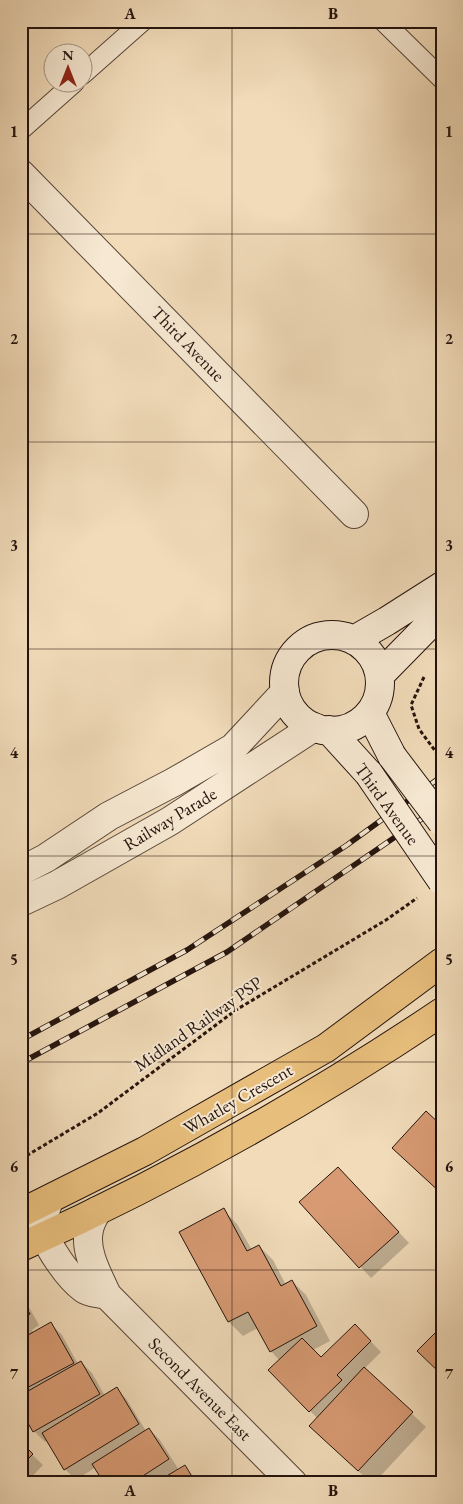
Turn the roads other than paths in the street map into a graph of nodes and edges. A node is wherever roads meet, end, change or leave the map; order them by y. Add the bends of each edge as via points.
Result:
1 (143, 21) edge
2 (383, 21) edge
3 (92, 66) edge
4 (442, 79) edge
5 (63, 92) edge
6 (21, 130) edge
7 (21, 174) edge
8 (354, 514) dead end
9 (442, 586) edge
10 (442, 616) edge
11 (354, 640) junction
12 (380, 675) junction
13 (285, 692) junction
14 (370, 714) junction
15 (322, 729) junction
16 (442, 822) edge
17 (21, 871) edge
18 (442, 881) edge
19 (21, 902) edge
20 (442, 962) edge
21 (442, 1012) edge
22 (48, 1200) junction
23 (96, 1211) junction
24 (21, 1213) edge
25 (33, 1242) edge
26 (107, 1294) junction
27 (293, 1483) edge

1 - 3 lane
2 - 4 lane
5 - 6 lane
7 - 8 street, Third Avenue
9 - 11 street
10 - 12 street
11 - 12 street via 367,649
11 - 13 street via 340,635 324,635 297,649 288,662
12 - 14 street via 377,702
13 - 15 street via 290,707 301,719
13 - 17 street, Railway Parade via 233,748 109,816
14 - 15 street via 344,729
14 - 16 street, Third Avenue, bridge via 392,756
15 - 18 street, Third Avenue, bridge via 369,774
15 - 19 street, Railway Parade via 170,822
20 - 22 main road, Whatley Crescent via 326,1048 146,1151
21 - 23 main road, Whatley Crescent via 324,1088 183,1167
22 - 24 main road, Whatley Crescent
22 - 25 street via 43,1227
23 - 25 main road, Whatley Crescent
23 - 26 street, Second Avenue East via 88,1243 93,1264
25 - 26 street via 85,1290
26 - 27 street, Second Avenue East

